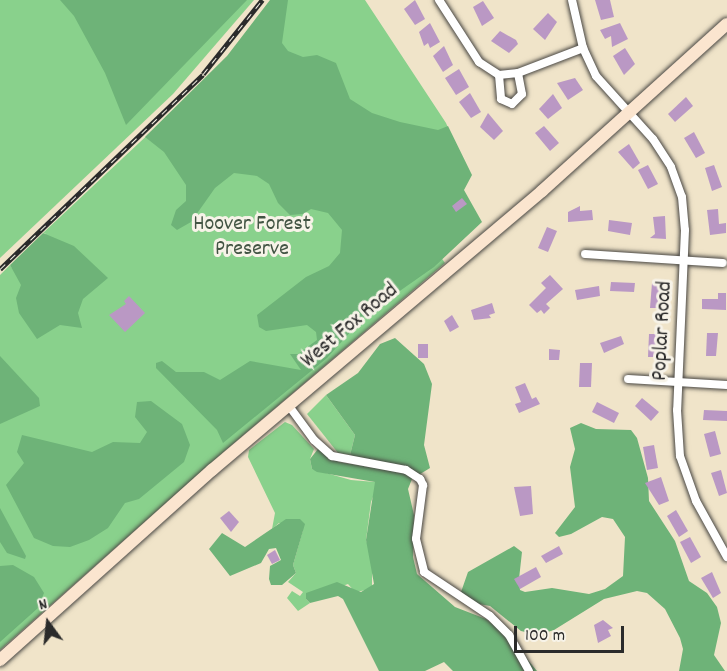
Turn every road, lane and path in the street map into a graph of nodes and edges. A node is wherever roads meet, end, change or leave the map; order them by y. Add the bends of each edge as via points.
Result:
1 (440, 0) edge
2 (572, 0) edge
3 (727, 24) edge
4 (583, 48) junction
5 (518, 73) junction
6 (499, 75) junction
7 (629, 112) junction
8 (585, 255) dead end
9 (684, 262) junction
10 (723, 263) dead end
11 (628, 379) dead end
12 (678, 381) junction
13 (727, 385) edge
14 (289, 406) junction
15 (727, 556) edge
16 (0, 660) edge
17 (530, 671) edge

1 - 6 street via 479,62
2 - 4 street, Poplar Road
3 - 7 street, West Fox Road
4 - 5 street
4 - 7 street, Poplar Road via 596,76
5 - 6 street
5 - 6 street via 522,94 512,104 501,99
7 - 9 street, Poplar Road via 671,167 682,197
7 - 14 street, West Fox Road
8 - 9 street
9 - 10 street
9 - 12 street, Poplar Road
11 - 12 street
12 - 13 street
12 - 15 street, Poplar Road via 680,456 692,492
14 - 16 street, West Fox Road via 177,500
14 - 17 street via 314,440 332,456 406,470 420,479 423,486 416,539 424,572 490,616 510,635

